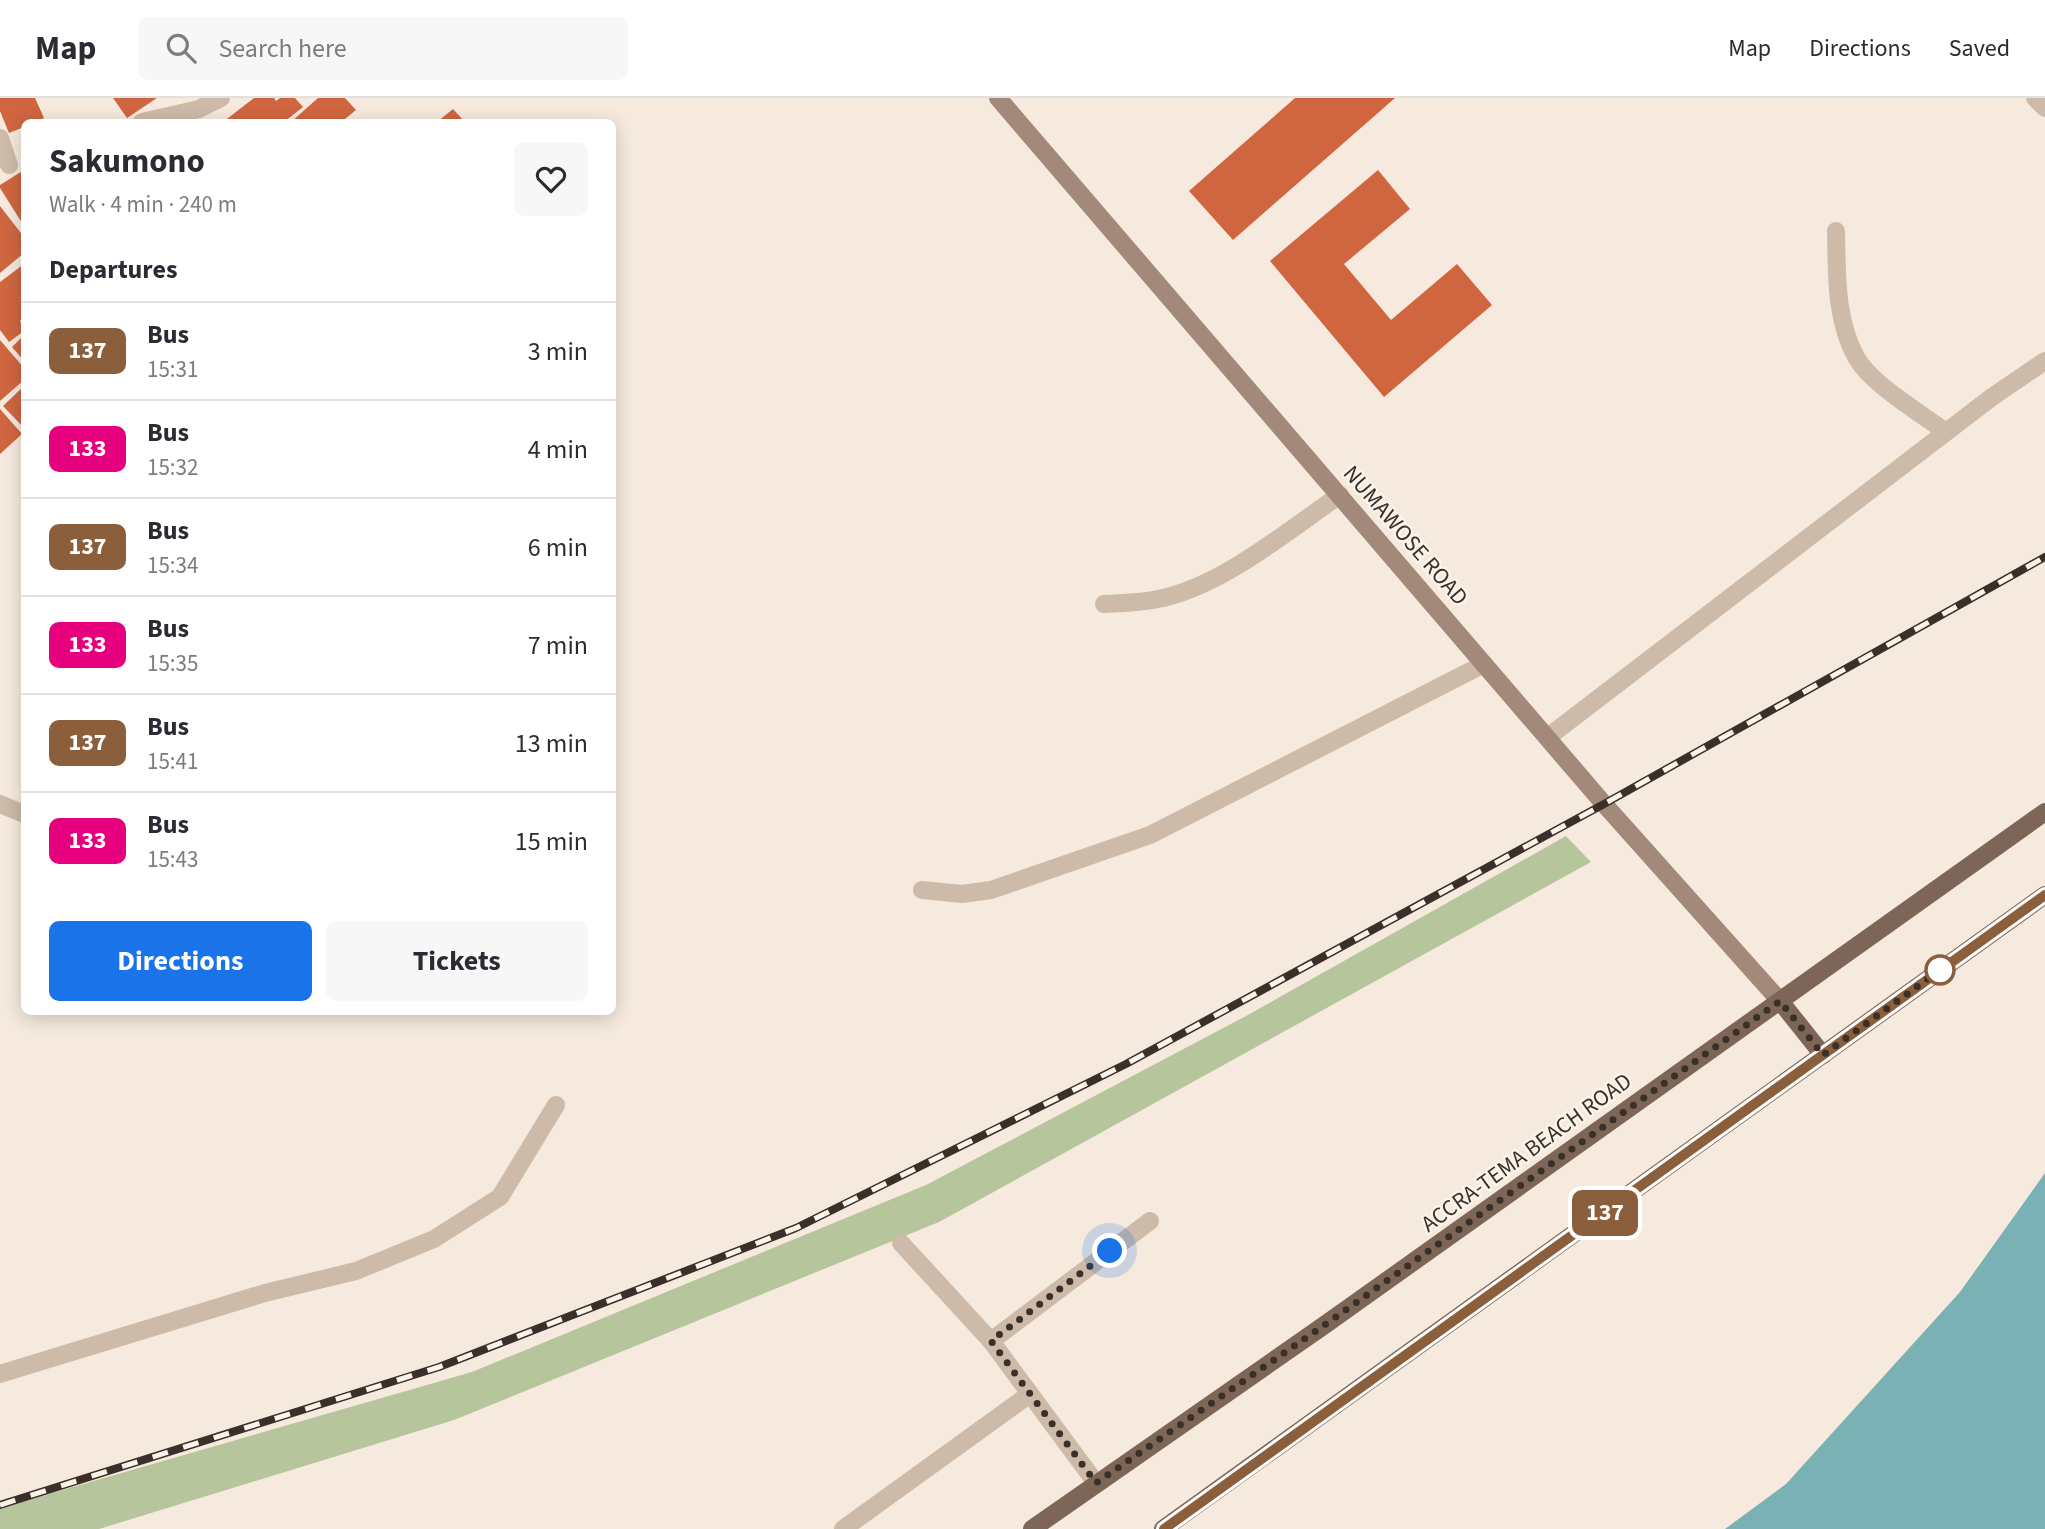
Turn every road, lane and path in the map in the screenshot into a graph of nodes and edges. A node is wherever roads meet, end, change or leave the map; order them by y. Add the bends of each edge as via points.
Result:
1 (221, 98) edge
2 (998, 98) edge
3 (2035, 98) edge
4 (2045, 108) edge
5 (156, 119) edge
6 (0, 138) edge
7 (11, 164) edge
8 (1836, 231) dead end
9 (2045, 361) edge
10 (1946, 432) junction
11 (1340, 495) junction
12 (1104, 604) dead end
13 (1484, 664) junction
14 (1548, 737) junction
15 (0, 804) edge
16 (2045, 811) edge
17 (21, 813) edge
18 (922, 890) dead end
19 (2045, 895) edge
20 (1780, 1001) junction
21 (1823, 1055) junction
22 (556, 1105) dead end
23 (1150, 1221) dead end
24 (901, 1243) dead end
25 (991, 1341) junction
26 (0, 1374) edge
27 (1030, 1394) junction
28 (1096, 1483) junction
29 (843, 1529) edge
30 (1032, 1529) edge
31 (1164, 1529) edge

1 - 5 street via 199,110
2 - 11 street, NUMAWOSE ROAD
3 - 4 street
6 - 7 street
8 - 10 street via 1843,327 1857,359 1882,385
9 - 10 street
10 - 14 street
11 - 12 street via 1195,588 1158,599
11 - 13 street, NUMAWOSE ROAD
13 - 14 street, NUMAWOSE ROAD
13 - 18 street via 1118,848 991,891
14 - 20 street, NUMAWOSE ROAD
15 - 17 street
16 - 20 main road, ACCRA-TEMA BEACH ROAD
19 - 21 main road
20 - 21 main road
20 - 28 main road, ACCRA-TEMA BEACH ROAD
21 - 31 main road
22 - 26 street via 500,1197 434,1239 356,1271 265,1293
23 - 25 street
24 - 25 street
25 - 27 street
27 - 28 street
27 - 29 street
28 - 30 main road, ACCRA-TEMA BEACH ROAD

